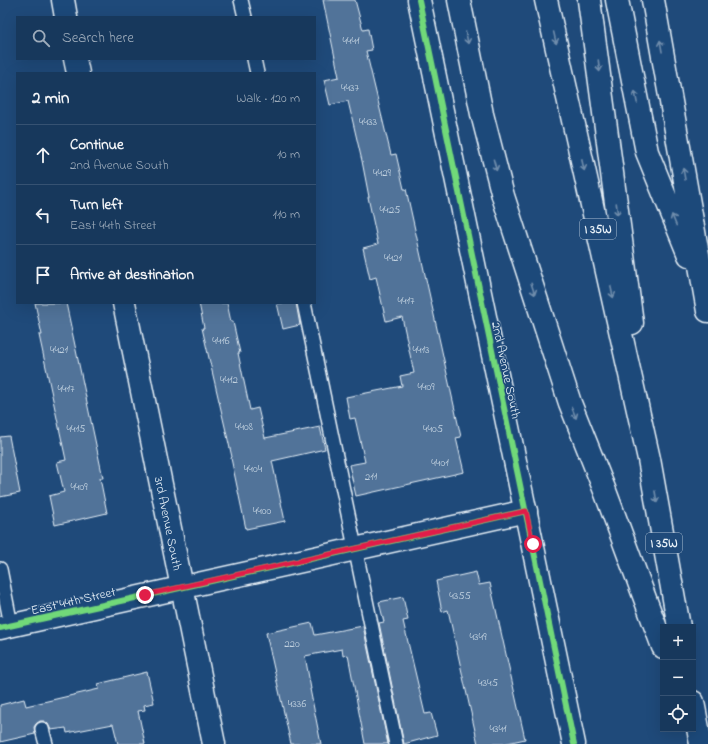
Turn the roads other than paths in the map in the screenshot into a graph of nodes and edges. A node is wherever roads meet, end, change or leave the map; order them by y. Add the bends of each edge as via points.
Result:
1 (63, 0) edge
2 (241, 0) edge
3 (419, 0) edge
4 (459, 0) edge
5 (546, 0) edge
6 (589, 0) edge
7 (617, 0) edge
8 (653, 0) edge
9 (66, 16) edge
10 (245, 16) edge
11 (75, 60) edge
12 (254, 60) edge
13 (78, 72) edge
14 (257, 72) edge
15 (706, 303) edge
16 (124, 304) edge
17 (304, 304) edge
18 (649, 459) junction
19 (526, 511) junction
20 (355, 548) junction
21 (0, 569) edge
22 (182, 587) junction
23 (679, 624) edge
24 (6, 626) edge
25 (660, 639) edge
26 (696, 720) edge
27 (42, 729) dead end
28 (695, 732) edge
29 (46, 744) edge
30 (214, 744) edge
31 (396, 744) edge
32 (574, 744) edge
33 (700, 744) edge

1 - 9 main road
2 - 10 lane
3 - 19 main road, 2nd Avenue South
4 -> 25 main road via 482,114 503,196 570,403
5 -> 18 main road, I 35W
6 -> 18 main road
15 -> 7 main road via 647,152
15 -> 8 main road
11 - 13 main road
12 - 14 lane
16 - 22 main road, 3rd Avenue South
17 - 20 lane
18 -> 23 main road, I 35W
19 - 20 main road, East 44th Street
19 - 32 main road, 2nd Avenue South
20 - 22 main road, East 44th Street
20 - 31 lane
21 - 24 lane
22 - 24 main road, East 44th Street
22 - 30 main road, 3rd Avenue South
26 - 33 main road
27 - 29 lane
28 - 33 main road

